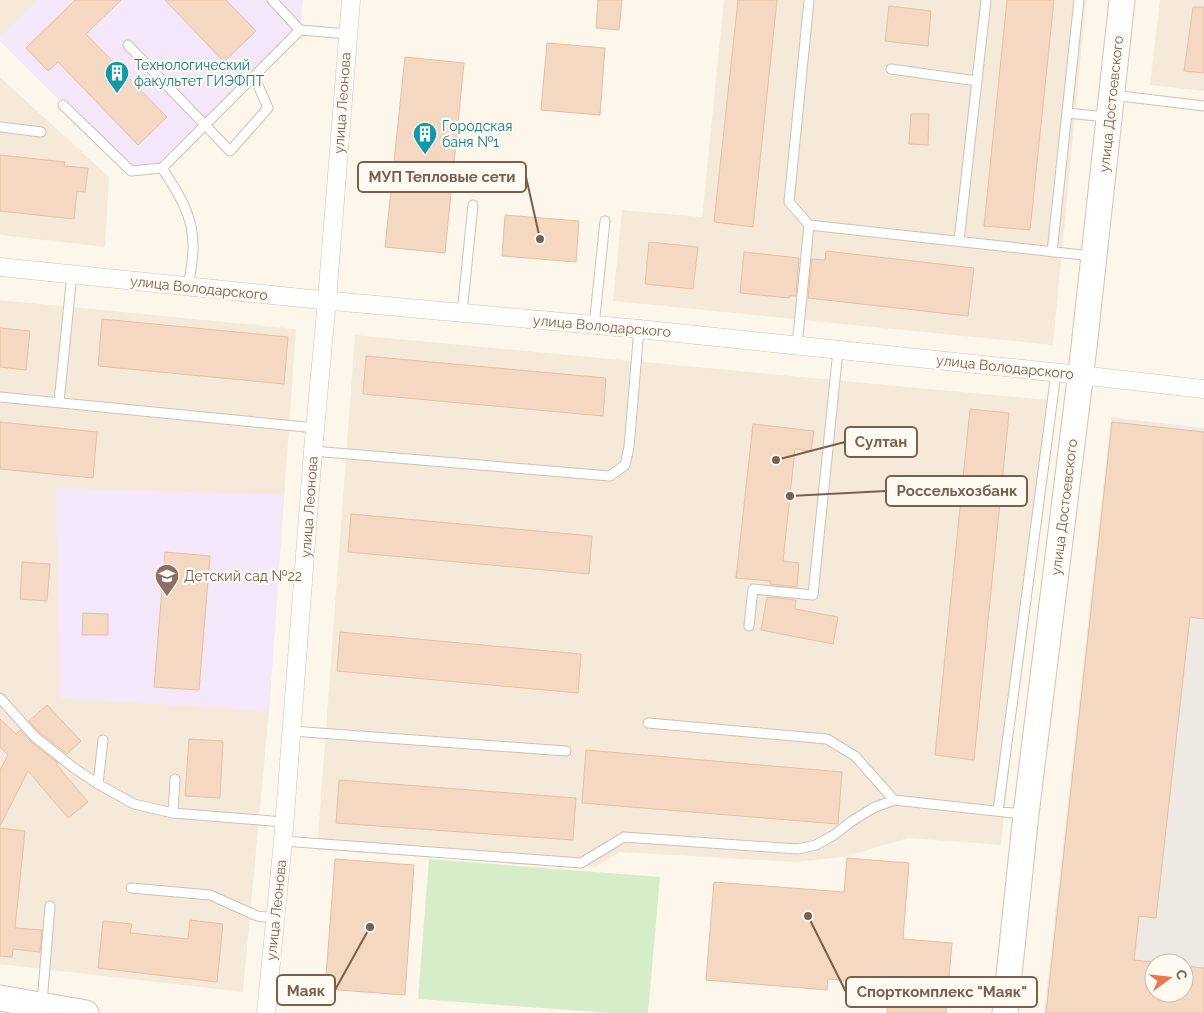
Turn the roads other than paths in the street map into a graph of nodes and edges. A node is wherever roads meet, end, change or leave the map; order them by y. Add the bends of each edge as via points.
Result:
1 (272, 0) edge
2 (351, 0) edge
3 (809, 0) edge
4 (986, 0) edge
5 (1079, 0) edge
6 (1122, 0) edge
7 (300, 30) junction
8 (348, 34) junction
9 (128, 45) dead end
10 (891, 69) dead end
11 (254, 76) junction
12 (976, 81) junction
13 (64, 105) dead end
14 (1111, 106) junction
15 (1204, 106) edge
16 (1067, 113) junction
17 (205, 125) junction
18 (0, 127) edge
19 (41, 132) dead end
20 (162, 168) junction
21 (473, 205) dead end
22 (605, 222) dead end
23 (809, 225) junction
24 (958, 241) junction
25 (1052, 252) junction
26 (1094, 256) junction
27 (0, 267) edge
28 (72, 274) junction
29 (188, 287) junction
30 (327, 300) junction
31 (462, 313) junction
32 (594, 326) junction
33 (639, 329) junction
34 (797, 346) junction
35 (838, 350) junction
36 (1068, 374) junction
37 (1204, 389) edge
38 (0, 396) edge
39 (59, 402) junction
40 (316, 428) junction
41 (313, 451) junction
42 (749, 626) dead end
43 (0, 698) edge
44 (648, 723) dead end
45 (292, 731) junction
46 (103, 740) dead end
47 (566, 751) dead end
48 (175, 779) dead end
49 (98, 784) junction
50 (894, 800) junction
51 (998, 811) junction
52 (173, 813) junction
53 (1026, 814) junction
54 (284, 822) junction
55 (283, 841) junction
56 (131, 888) dead end
57 (50, 906) dead end
58 (275, 918) junction
59 (0, 998) edge
60 (42, 1006) junction
61 (86, 1013) edge
62 (266, 1013) edge
63 (1004, 1013) edge

1 - 7 lane
2 - 8 street, улица Леонова
3 - 23 lane via 788,202
4 - 12 lane
5 - 16 lane
6 - 14 street, улица Достоевского
7 - 8 lane
7 - 11 lane
8 - 30 street, улица Леонова
9 - 17 lane
10 - 12 lane
11 - 17 lane
11 - 17 lane via 268,108 230,151
12 - 24 lane
13 - 20 lane via 131,171
14 - 15 lane
14 - 16 lane
14 - 26 street, улица Достоевского
16 - 25 lane
17 - 20 lane
18 - 19 lane
20 - 29 lane via 181,197 190,220 194,243
21 - 31 lane
22 - 32 lane
23 - 24 lane
23 - 34 lane
24 - 25 lane
25 - 26 lane
26 - 36 street, улица Достоевского
27 - 28 street, улица Володарского
28 - 29 street, улица Володарского
28 - 39 lane
29 - 30 street, улица Володарского
30 - 31 street, улица Володарского
30 - 40 street, улица Леонова
31 - 32 street, улица Володарского
32 - 33 street, улица Володарского
33 - 34 street, улица Володарского
33 - 41 lane via 629,447 625,465 610,476
34 - 35 street, улица Володарского
35 - 36 street, улица Володарского
35 - 42 lane via 813,595 753,589
36 - 37 street, улица Володарского
36 - 51 lane
36 - 53 street, улица Достоевского
38 - 39 lane
39 - 40 lane
40 - 41 street, улица Леонова
41 - 45 street, улица Леонова
43 - 49 lane via 35,737
44 - 50 lane via 827,739 855,756
45 - 47 lane
45 - 54 street, улица Леонова
46 - 49 lane
48 - 52 lane
49 - 52 lane via 134,804
50 - 51 lane
50 - 55 lane via 873,808 816,845 798,849 624,837 581,863
51 - 53 lane
52 - 54 lane
53 - 63 street, улица Достоевского
54 - 55 street, улица Леонова
55 - 58 street, улица Леонова
56 - 58 lane via 210,895 257,916
57 - 60 lane
58 - 62 street, улица Леонова
59 - 60 street
60 - 61 street

